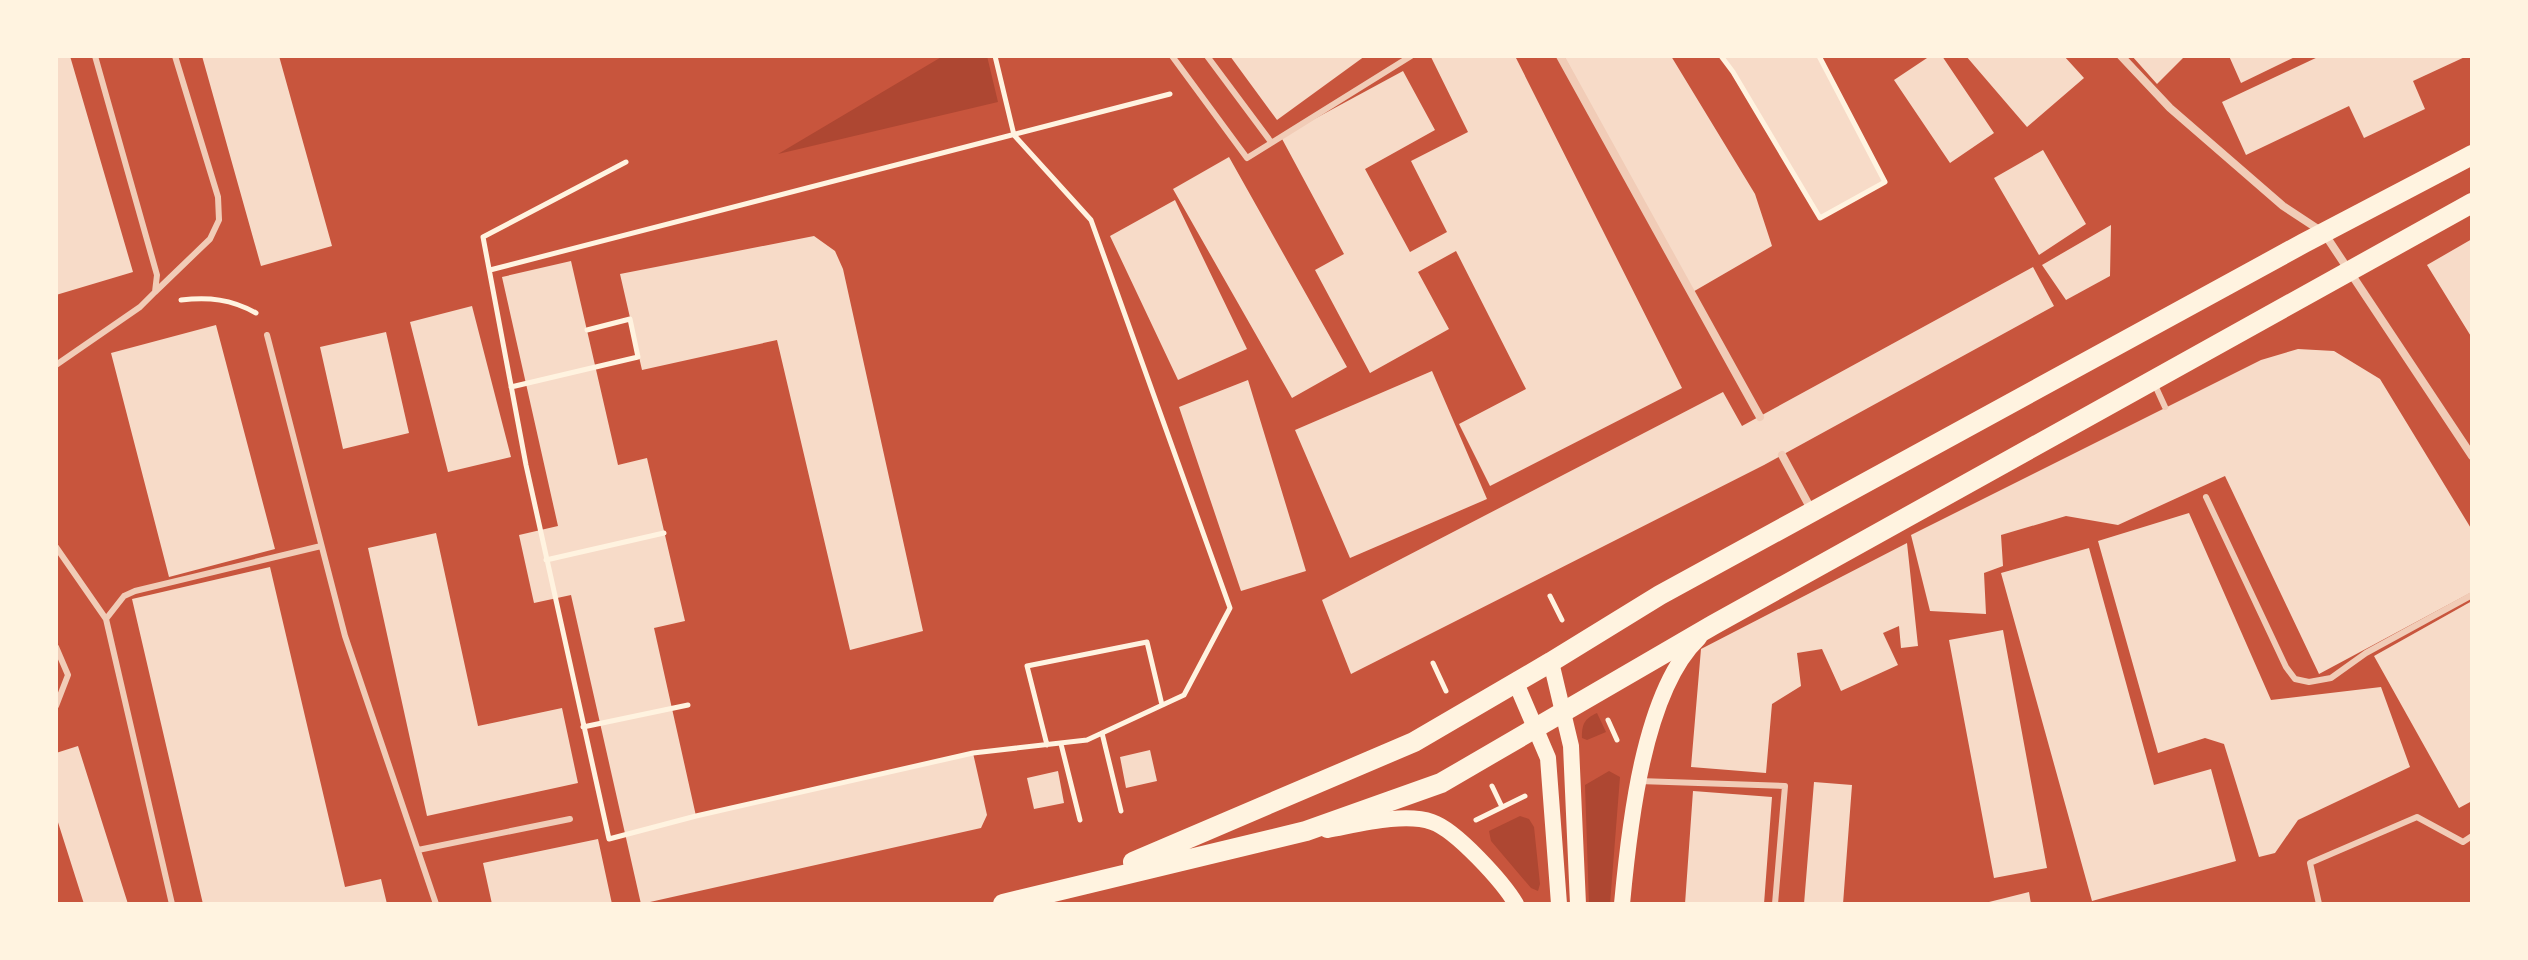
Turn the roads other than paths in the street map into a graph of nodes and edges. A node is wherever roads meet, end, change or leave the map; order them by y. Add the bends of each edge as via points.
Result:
1 (95, 56) edge
2 (175, 56) edge
3 (1172, 56) edge
4 (1207, 56) edge
5 (1411, 56) edge
6 (1560, 56) edge
7 (2121, 56) edge
8 (1271, 142) junction
9 (2472, 155) edge
10 (2472, 203) edge
11 (2324, 233) junction
12 (2349, 271) junction
13 (155, 292) junction
14 (267, 335) road end
15 (56, 365) edge
16 (2153, 380) junction
17 (2165, 407) dead end
18 (1760, 417) dead end
19 (1782, 455) dead end
20 (2472, 456) edge
21 (2206, 497) dead end
22 (1813, 512) junction
23 (321, 546) junction
24 (56, 547) edge
25 (2472, 595) edge
26 (106, 619) junction
27 (1713, 625) junction
28 (56, 647) edge
29 (1551, 662) junction
30 (1516, 683) junction
31 (56, 706) edge
32 (1564, 711) junction
33 (1536, 729) junction
34 (1639, 781) junction
35 (570, 819) dead end
36 (1290, 835) junction
37 (2472, 836) edge
38 (418, 850) junction
39 (1086, 883) junction
40 (1030, 901) edge
41 (172, 904) edge
42 (436, 904) edge
43 (1003, 904) edge
44 (1516, 904) edge
45 (1559, 904) edge
46 (1578, 904) edge
47 (1622, 904) edge
48 (1775, 904) edge
49 (2319, 904) edge

1 - 13 lane via 157,275
2 - 13 lane via 218,197 219,220 210,239
3 - 8 lane via 1247,158
4 - 8 lane
5 - 8 lane
6 - 18 street
7 - 11 street via 2170,108 2283,206
9 - 11 main road
10 - 12 main road
11 - 12 street
11 - 22 main road
12 - 16 main road
12 - 20 street
13 - 15 lane
14 - 23 lane
16 - 17 lane
16 - 27 main road
19 - 22 street
21 - 25 lane via 2295,679 2331,678
22 - 29 main road
23 - 26 lane via 135,591 124,596
23 - 38 lane via 345,636
24 - 26 lane
26 - 41 lane
27 - 32 main road
27 - 34 main road via 1675,667
28 - 31 lane via 68,675
29 - 30 main road
29 - 32 main road
30 - 33 main road
30 - 39 main road via 1414,742
32 - 33 main road
32 - 46 main road via 1571,746
33 - 36 main road via 1441,783
33 - 45 main road via 1552,782
34 - 47 main road
34 - 48 lane via 1785,786
35 - 38 lane
36 - 39 main road
36 - 44 main road via 1402,819 1433,822 1472,851
37 - 49 lane via 2463,842 2417,817 2310,863
38 - 42 lane
39 - 40 main road
40 - 43 main road

